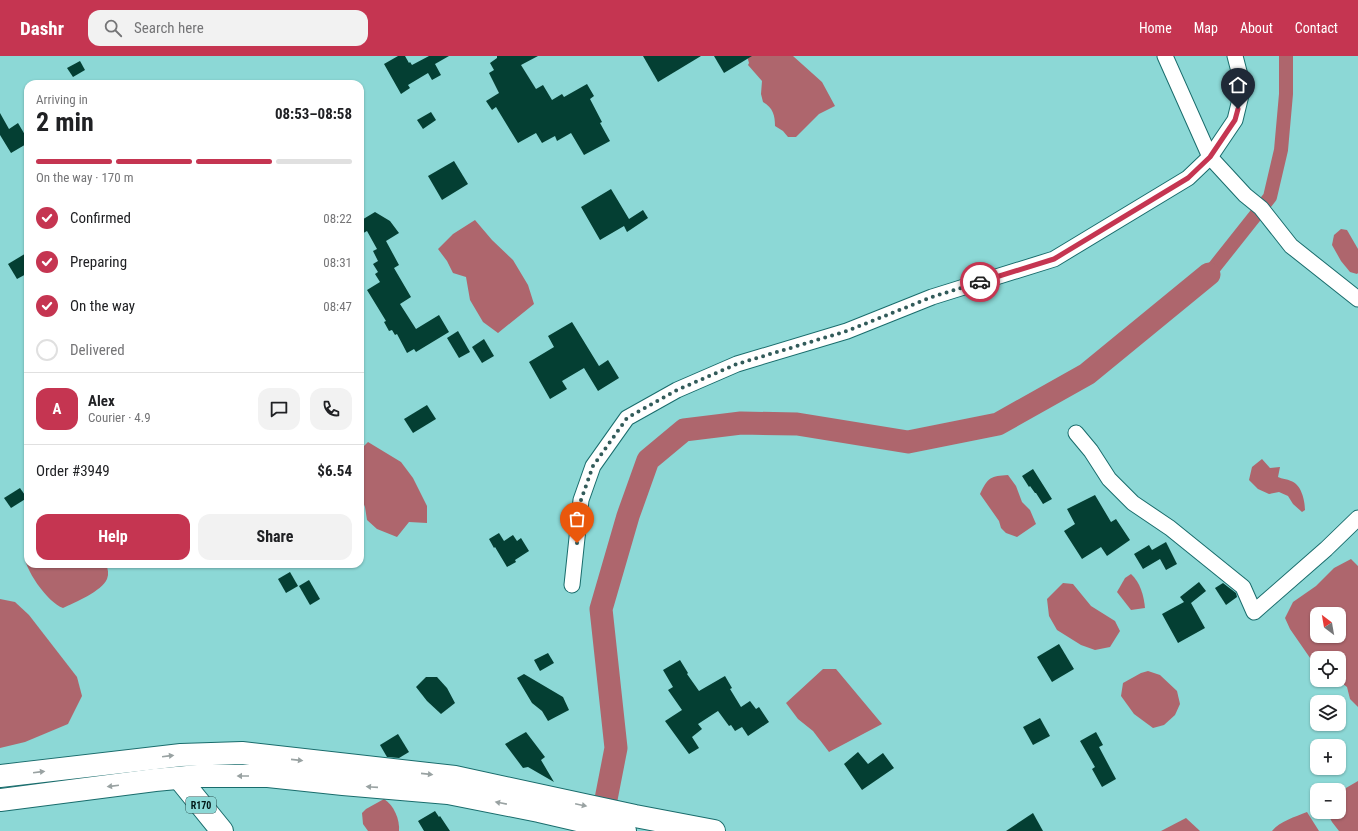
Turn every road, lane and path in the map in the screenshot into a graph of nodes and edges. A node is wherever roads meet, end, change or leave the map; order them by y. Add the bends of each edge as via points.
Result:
1 (1165, 56) edge
2 (1235, 56) edge
3 (1210, 157) junction
4 (1358, 299) edge
5 (1076, 433) dead end
6 (1358, 518) edge
7 (572, 585) dead end
8 (0, 776) edge
9 (179, 778) junction
10 (0, 800) edge
11 (541, 804) junction
12 (630, 823) edge
13 (222, 831) edge
14 (714, 831) edge

1 - 3 street
2 - 3 street via 1244,87 1235,120
3 - 4 street via 1261,208 1292,246
3 - 7 street via 1188,178 1054,259 932,297 847,331 737,364 677,390 627,418 593,466 581,500
5 - 6 street via 1109,479 1133,503 1170,528 1243,587 1254,612
8 -> 11 main road via 181,755 242,753 454,777
9 -> 10 main road
11 -> 9 main road via 448,792 268,776
9 - 13 main road, R170
11 - 12 main road
12 - 14 main road

